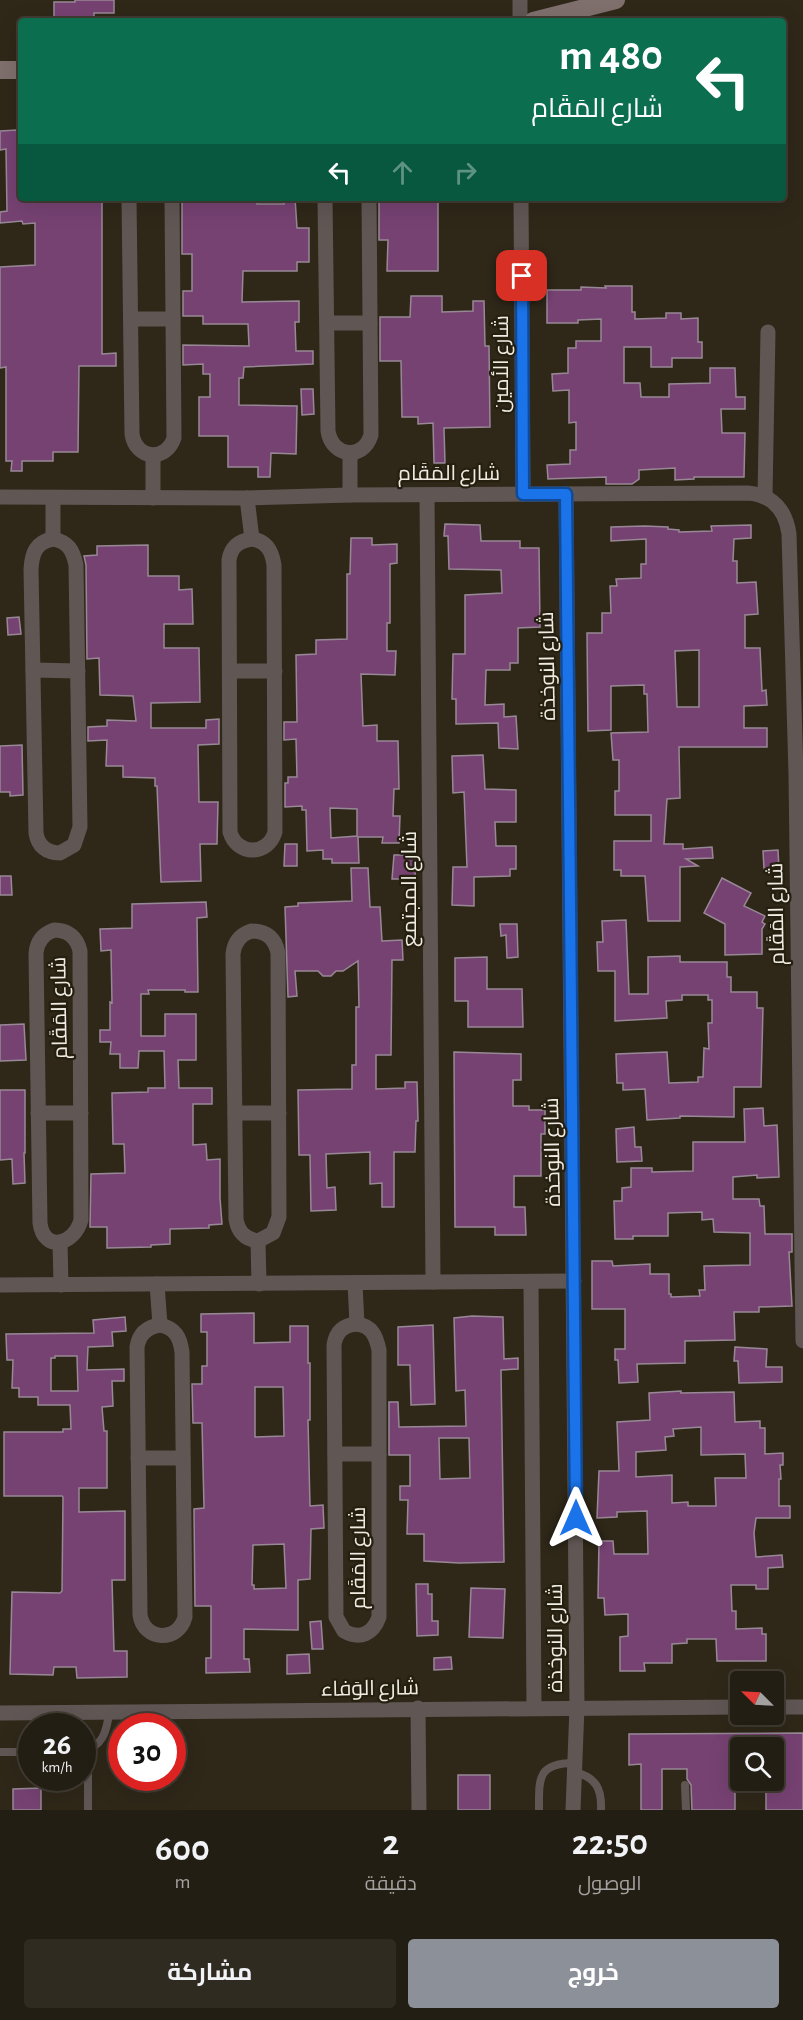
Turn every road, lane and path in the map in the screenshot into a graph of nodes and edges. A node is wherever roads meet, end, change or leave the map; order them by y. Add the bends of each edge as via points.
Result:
1 (520, 0) edge
2 (616, 0) edge
3 (520, 18) edge
4 (546, 18) edge
5 (0, 70) edge
6 (18, 70) edge
7 (129, 201) edge
8 (172, 201) edge
9 (325, 201) edge
10 (369, 201) edge
11 (521, 201) edge
12 (131, 319) junction
13 (173, 319) junction
14 (327, 323) junction
15 (370, 323) junction
16 (768, 332) dead end
17 (350, 453) junction
18 (153, 456) junction
19 (523, 494) junction
20 (566, 494) junction
21 (350, 495) junction
22 (427, 495) junction
23 (765, 496) junction
24 (0, 497) edge
25 (153, 498) junction
26 (247, 498) junction
27 (53, 499) junction
28 (252, 538) junction
29 (53, 539) junction
30 (33, 670) junction
31 (230, 670) junction
32 (78, 671) junction
33 (275, 671) junction
34 (38, 1113) junction
35 (81, 1113) junction
36 (235, 1113) junction
37 (279, 1113) junction
38 (258, 1241) junction
39 (60, 1242) junction
40 (574, 1281) junction
41 (433, 1282) junction
42 (531, 1282) junction
43 (355, 1283) junction
44 (157, 1284) junction
45 (259, 1284) junction
46 (0, 1285) edge
47 (61, 1285) junction
48 (357, 1324) junction
49 (160, 1325) junction
50 (803, 1341) edge
51 (335, 1454) junction
52 (379, 1454) junction
53 (138, 1458) junction
54 (183, 1458) junction
55 (534, 1707) junction
56 (577, 1707) junction
57 (730, 1707) edge
58 (784, 1707) edge
59 (803, 1707) edge
60 (418, 1708) junction
61 (109, 1712) junction
62 (0, 1713) edge
63 (96, 1743) edge
64 (0, 1752) edge
65 (18, 1752) edge
66 (574, 1768) junction
67 (685, 1785) dead end
68 (87, 1791) edge
69 (88, 1810) edge
70 (419, 1810) edge
71 (539, 1810) edge
72 (573, 1810) edge
73 (601, 1810) edge
74 (686, 1810) edge

1 - 3 street
2 - 4 street
5 - 6 street
7 - 12 street
8 - 13 street
9 - 14 street
10 - 15 street
11 - 19 street, شارع الأمين
12 - 13 street
12 - 18 street via 133,441 141,452
13 - 18 street via 174,438 165,452
14 - 15 street
14 - 17 street via 329,438 337,449
15 - 17 street via 370,435 366,445
16 - 23 street
17 - 21 street
18 - 25 street
19 - 20 street, شارع المَقَام
19 - 22 street, شارع المَقَام
20 - 23 street, شارع المَقَام
20 - 40 street, شارع النوخذة
21 - 22 street, شارع المَقَام
21 - 26 street, شارع المَقَام
22 - 41 street, شارع المجتمع
23 - 50 street, شارع المَقَام via 783,511 789,534
24 - 27 street, شارع المَقَام
25 - 26 street, شارع المَقَام
25 - 27 street, شارع المَقَام
26 - 28 street
27 - 29 street
28 - 31 street via 239,543 230,554
28 - 33 street via 265,544 273,557
29 - 30 street via 41,543 33,554
29 - 32 street via 67,544 76,565
30 - 32 street
30 - 32 street via 36,833 40,845 54,853 70,849 79,834
31 - 33 street
31 - 33 street via 231,832 235,843 250,851 266,846 276,832
34 - 35 street
34 - 35 street, شارع المَقَام via 36,947 48,932 60,930 76,939 80,951
34 - 39 street, شارع المَقَام via 40,1229 48,1239
35 - 39 street, شارع المَقَام via 81,1221 74,1236
36 - 37 street
36 - 37 street via 234,948 245,933 258,931 269,936 278,953
36 - 38 street via 237,1226 245,1237
37 - 38 street via 279,1217 273,1233
38 - 45 street
39 - 47 street
40 - 42 street
40 - 56 street, شارع النوخذة
41 - 42 street
41 - 43 street
42 - 55 street, شارع النوخذة
43 - 45 street
43 - 48 street
44 - 45 street
44 - 47 street
44 - 49 street
46 - 47 street
48 - 51 street, شارع المَقَام via 343,1328 335,1338
48 - 52 street, شارع المَقَام via 370,1329 379,1350
49 - 53 street via 147,1329 138,1340
49 - 54 street via 173,1330 181,1343
51 - 52 street
51 - 52 street, شارع المَقَام via 336,1617 344,1631 355,1635 370,1631 379,1617
53 - 54 street
53 - 54 street via 140,1615 147,1631 158,1636 170,1635 180,1628 185,1617
55 - 56 street, شارع الوَفاء
55 - 60 street, شارع الوَفاء
56 - 57 street, شارع الوَفاء
56 - 66 street, شارع النوخذة
58 - 59 street
60 - 61 street, شارع الوَفاء
60 - 70 street
61 - 62 street, شارع الوَفاء
61 - 63 lane via 107,1728
64 - 65 lane
66 - 71 lane via 558,1763 545,1772 540,1780
66 - 72 street, شارع النوخذة
66 - 73 lane via 599,1787
67 - 74 lane
68 - 69 lane

